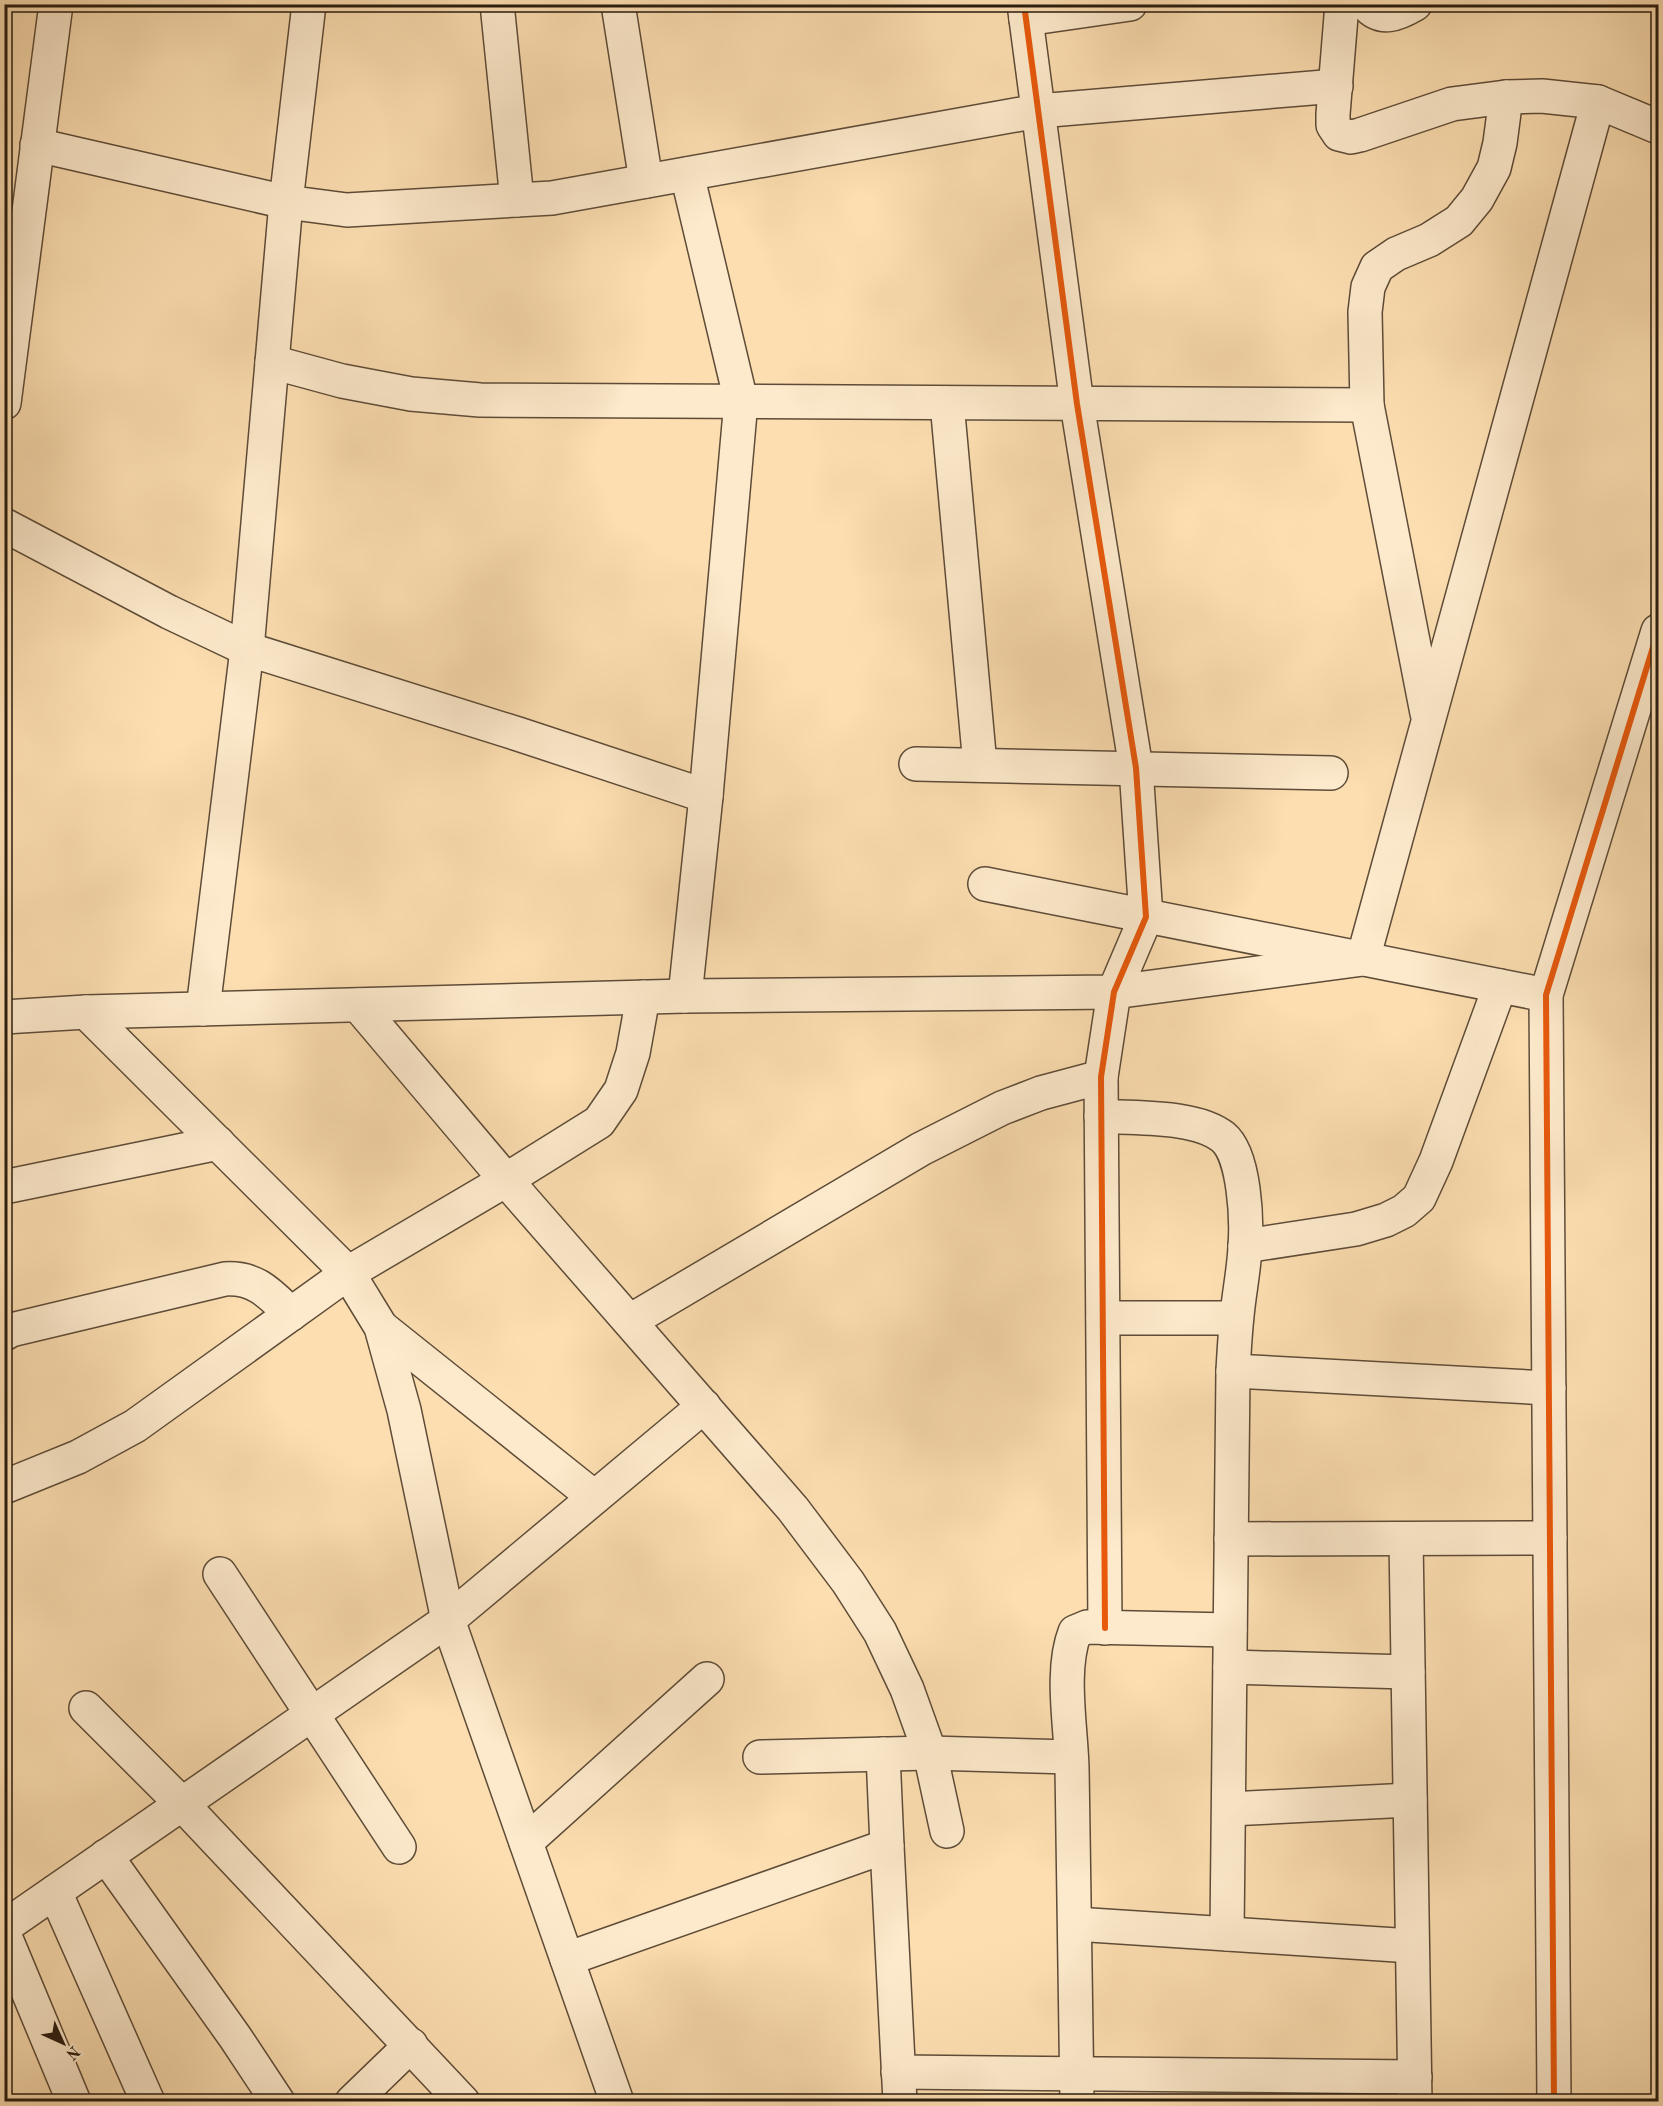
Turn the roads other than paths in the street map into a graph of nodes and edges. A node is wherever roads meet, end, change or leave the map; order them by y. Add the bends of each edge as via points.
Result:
1 (56, 4) edge
2 (309, 4) edge
3 (497, 4) edge
4 (618, 4) edge
5 (1130, 4) edge
6 (1342, 4) edge
7 (1366, 4) edge
8 (1415, 4) edge
9 (1025, 12) edge
10 (1336, 86) junction
11 (1506, 97) junction
12 (1598, 102) junction
13 (1038, 111) junction
14 (1659, 127) edge
15 (37, 145) junction
16 (687, 174) junction
17 (646, 181) junction
18 (517, 200) junction
19 (286, 202) junction
20 (272, 362) junction
21 (741, 401) junction
22 (4, 403) edge
23 (947, 403) junction
24 (1077, 404) junction
25 (1367, 405) junction
26 (4, 525) edge
27 (1659, 631) edge
28 (247, 649) junction
29 (1428, 720) junction
30 (916, 764) dead end
31 (980, 765) junction
32 (1136, 768) junction
33 (1331, 773) dead end
34 (706, 796) junction
35 (985, 884) dead end
36 (1146, 917) junction
37 (1363, 959) junction
38 (1500, 986) junction
39 (1114, 992) junction
40 (1546, 995) junction
41 (685, 996) junction
42 (644, 997) junction
43 (358, 1005) junction
44 (203, 1009) junction
45 (86, 1012) junction
46 (4, 1017) edge
47 (1101, 1077) junction
48 (1101, 1116) junction
49 (218, 1143) junction
50 (507, 1180) junction
51 (4, 1187) edge
52 (1245, 1246) junction
53 (348, 1273) junction
54 (291, 1314) junction
55 (1103, 1318) junction
56 (1236, 1318) junction
57 (630, 1321) junction
58 (381, 1327) junction
59 (4, 1334) edge
60 (1233, 1371) junction
61 (1549, 1388) junction
62 (704, 1406) junction
63 (4, 1486) edge
64 (594, 1497) junction
65 (1550, 1538) junction
66 (1231, 1539) junction
67 (1406, 1539) junction
68 (220, 1574) dead end
69 (448, 1620) junction
70 (1105, 1628) junction
71 (1230, 1630) junction
72 (1230, 1667) junction
73 (1408, 1672) junction
74 (707, 1679) dead end
75 (86, 1708) dead end
76 (312, 1714) junction
77 (930, 1753) junction
78 (883, 1754) junction
79 (760, 1757) dead end
80 (1071, 1757) junction
81 (1410, 1800) junction
82 (182, 1804) junction
83 (1229, 1809) junction
84 (947, 1831) dead end
85 (526, 1842) junction
86 (887, 1846) junction
87 (399, 1847) dead end
88 (106, 1856) junction
89 (56, 1892) junction
90 (1074, 1924) junction
91 (4, 1927) edge
92 (4, 1934) edge
93 (1227, 1934) junction
94 (1412, 1946) junction
95 (567, 1959) junction
96 (411, 2045) junction
97 (899, 2087) edge
98 (1077, 2088) edge
99 (1415, 2089) edge
100 (74, 2102) edge
101 (148, 2102) edge
102 (278, 2102) edge
103 (352, 2102) edge
104 (463, 2102) edge
105 (617, 2102) edge
106 (1554, 2102) edge

1 - 15 street
2 - 19 street
3 - 18 street
4 - 17 street
5 - 9 street
6 - 10 street
7 - 8 street via 1382,15 1398,14
9 - 13 street
10 - 11 street via 1333,125 1339,134 1351,137 1452,104
10 - 13 street
11 - 12 street
11 - 25 street via 1494,168 1477,199 1459,221 1377,267 1368,287 1365,312
12 - 14 street
12 - 29 street
13 - 16 street
13 - 24 street
15 - 19 street
15 - 22 street
16 - 17 street
16 - 21 street
17 - 18 street via 552,198
18 - 19 street via 347,210
19 - 20 street
20 - 21 street via 400,392 480,400
20 - 28 street
21 - 23 street
21 - 34 street
23 - 24 street
23 - 31 street
24 - 25 street
24 - 32 street
25 - 29 street
26 - 28 street
27 - 40 street
28 - 34 street
28 - 44 street
29 - 37 street
30 - 31 street
31 - 32 street
32 - 33 street
32 - 36 street
34 - 41 street
35 - 36 street
36 - 37 street
36 - 39 street
37 - 38 street
37 - 39 street
38 - 40 street
38 - 52 street via 1419,1198 1386,1220
39 - 41 street
39 - 47 street
40 - 61 street
41 - 42 street
42 - 43 street
42 - 50 street via 621,1090 599,1122
43 - 44 street
43 - 50 street
44 - 45 street
45 - 46 street
45 - 49 street
47 - 48 street
47 - 57 street via 1002,1108 921,1149
48 - 52 street via 1175,1121 1204,1127 1224,1138 1242,1179
48 - 55 street
49 - 51 street
49 - 53 street
50 - 53 street
50 - 57 street
52 - 56 street
53 - 54 street
53 - 58 street
54 - 59 street via 256,1285 240,1278 225,1279
54 - 63 street via 135,1426 78,1457
55 - 56 street
55 - 70 street
56 - 60 street
57 - 62 street
58 - 64 street
58 - 69 street via 404,1410
60 - 61 street
60 - 66 street
61 - 65 street
62 - 64 street
62 - 77 street via 793,1509 848,1582 880,1632 907,1689
64 - 69 street
65 - 67 street
65 - 106 street
66 - 67 street
66 - 71 street
67 - 73 street
68 - 76 street
69 - 76 street
69 - 85 street
70 - 71 street
70 - 80 street via 1087,1627 1075,1632 1070,1644 1067,1661
71 - 72 street
72 - 73 street
72 - 83 street
73 - 81 street
74 - 85 street
75 - 82 street
76 - 82 street
76 - 87 street
77 - 78 street
77 - 80 street
77 - 84 street
78 - 79 street
78 - 86 street
80 - 90 street
81 - 83 street
81 - 94 street
82 - 88 street
82 - 96 street
83 - 93 street
85 - 95 street
86 - 95 street
86 - 97 street
88 - 89 street
88 - 102 street
89 - 91 street
89 - 101 street
90 - 93 street
90 - 98 street
92 - 100 street
93 - 94 street
94 - 99 street
95 - 105 street
96 - 103 street
96 - 104 street
97 - 98 street
98 - 99 street

